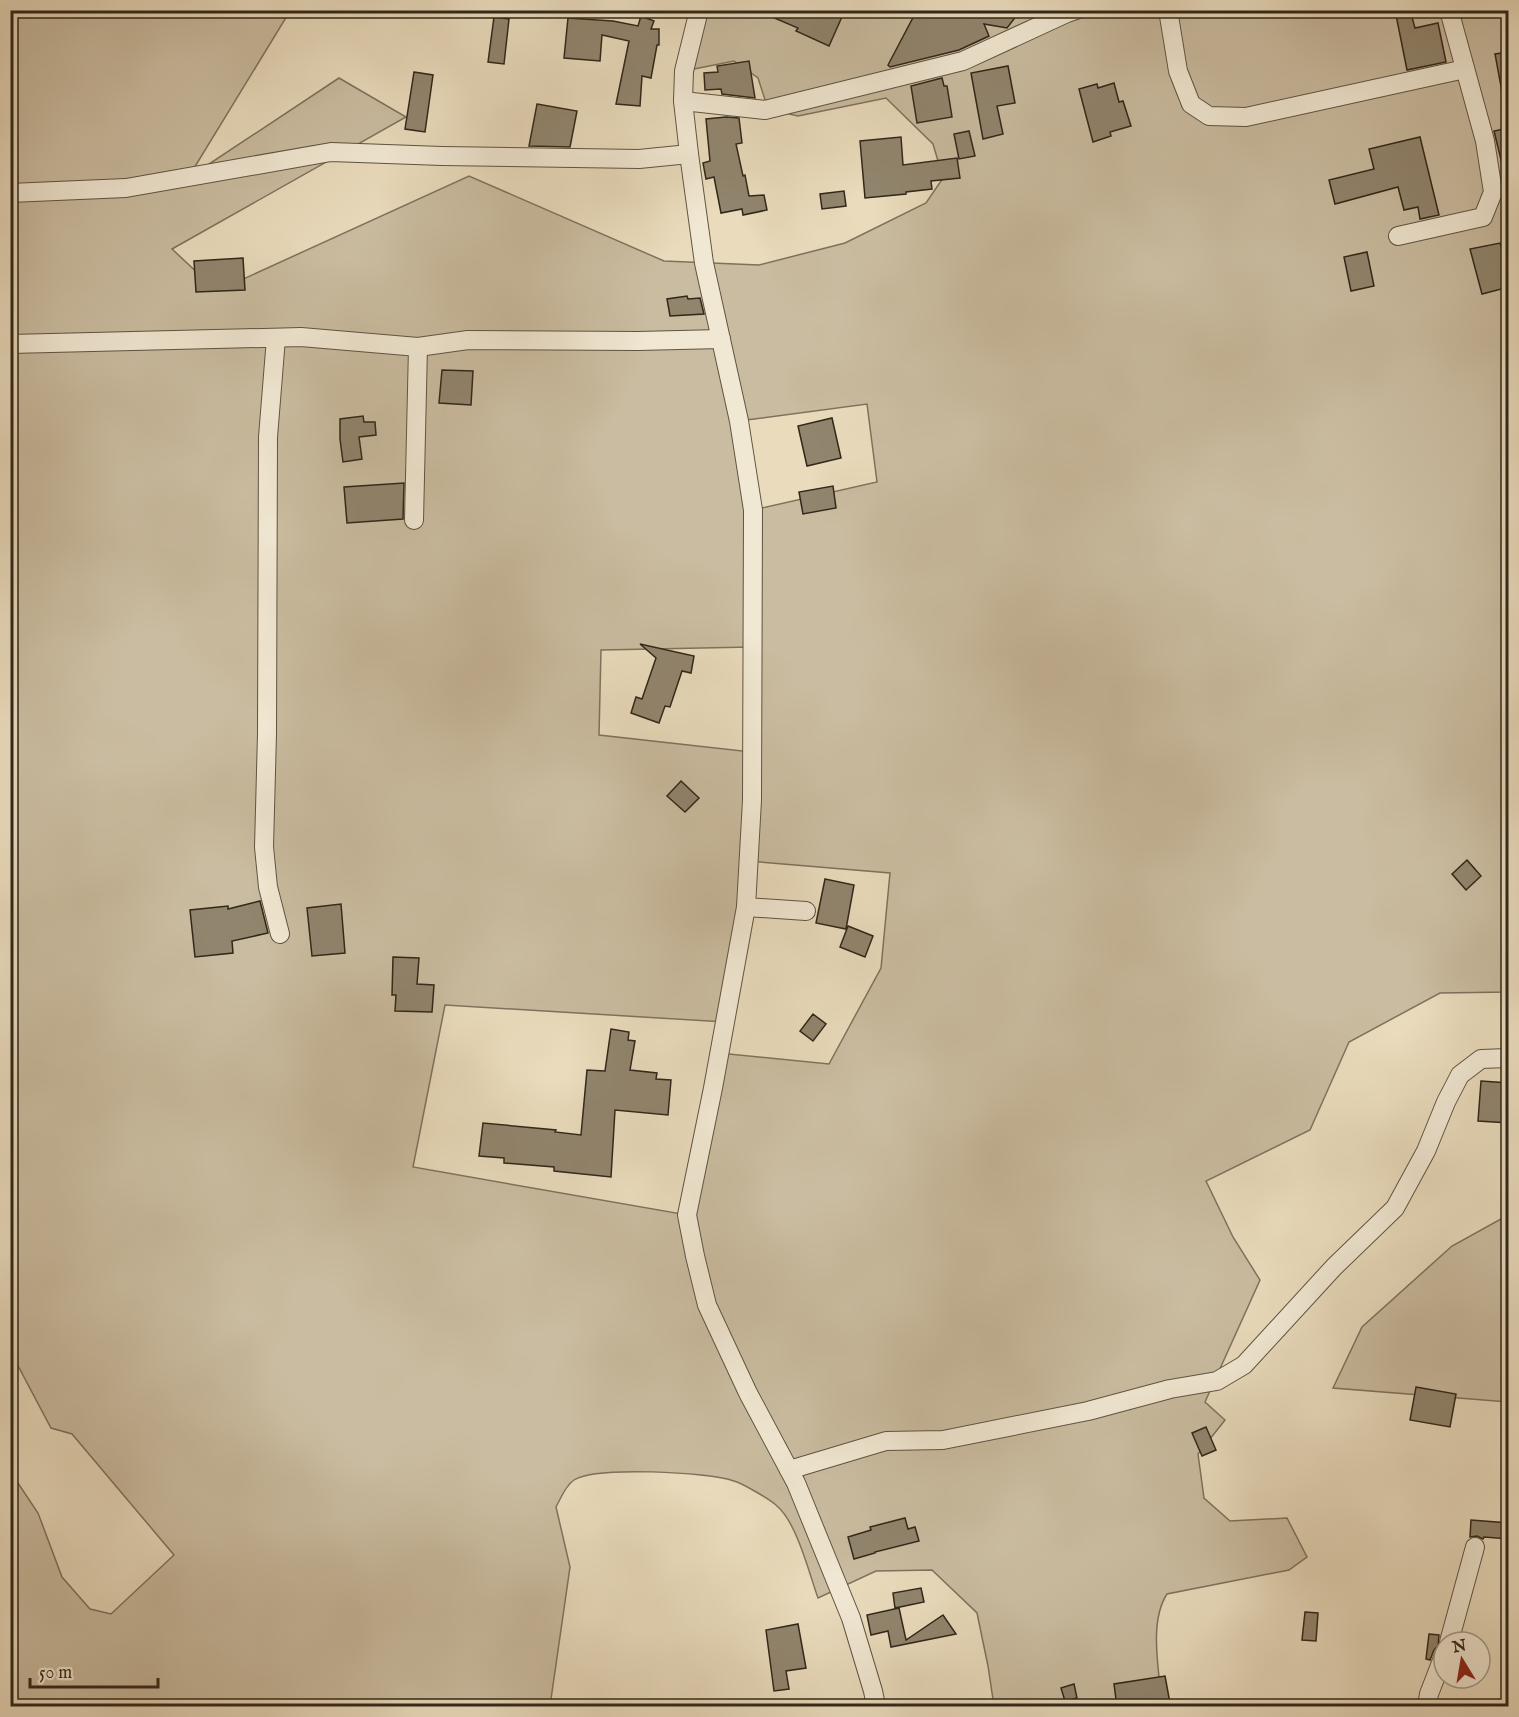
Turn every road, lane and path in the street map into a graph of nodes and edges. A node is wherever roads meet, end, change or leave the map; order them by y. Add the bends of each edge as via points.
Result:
1 (699, 10) edge
2 (1076, 10) edge
3 (1168, 10) edge
4 (1449, 10) edge
5 (1465, 69) junction
6 (683, 102) junction
7 (689, 154) junction
8 (10, 193) edge
9 (1398, 236) dead end
10 (276, 338) junction
11 (721, 339) junction
12 (10, 344) edge
13 (418, 347) junction
14 (414, 520) dead end
15 (746, 907) junction
16 (806, 910) dead end
17 (280, 934) dead end
18 (1509, 1058) edge
19 (789, 1470) junction
20 (1475, 1547) dead end
21 (1452, 1630) edge
22 (1432, 1686) edge
23 (876, 1707) edge
24 (1427, 1707) edge

1 - 6 street via 684,71
2 - 6 street via 963,61 765,110
3 - 5 street via 1178,71 1191,104 1209,116 1246,117
4 - 5 street
5 - 9 street via 1485,141 1493,192 1483,216
6 - 7 street
7 - 8 street via 639,159 331,152 126,188
7 - 11 street via 704,262
10 - 12 street
10 - 13 street
10 - 17 street via 268,437 264,847 268,888
11 - 13 street via 468,340
11 - 15 street via 753,510 752,800
13 - 14 street
15 - 16 street
15 - 19 street via 687,1215 707,1305
18 - 19 street via 1481,1059 1460,1075 1395,1208 1334,1267 1244,1365 1217,1381 1170,1389 1088,1412 943,1440 886,1441
19 - 23 street via 851,1618
20 - 21 street
22 - 24 street

